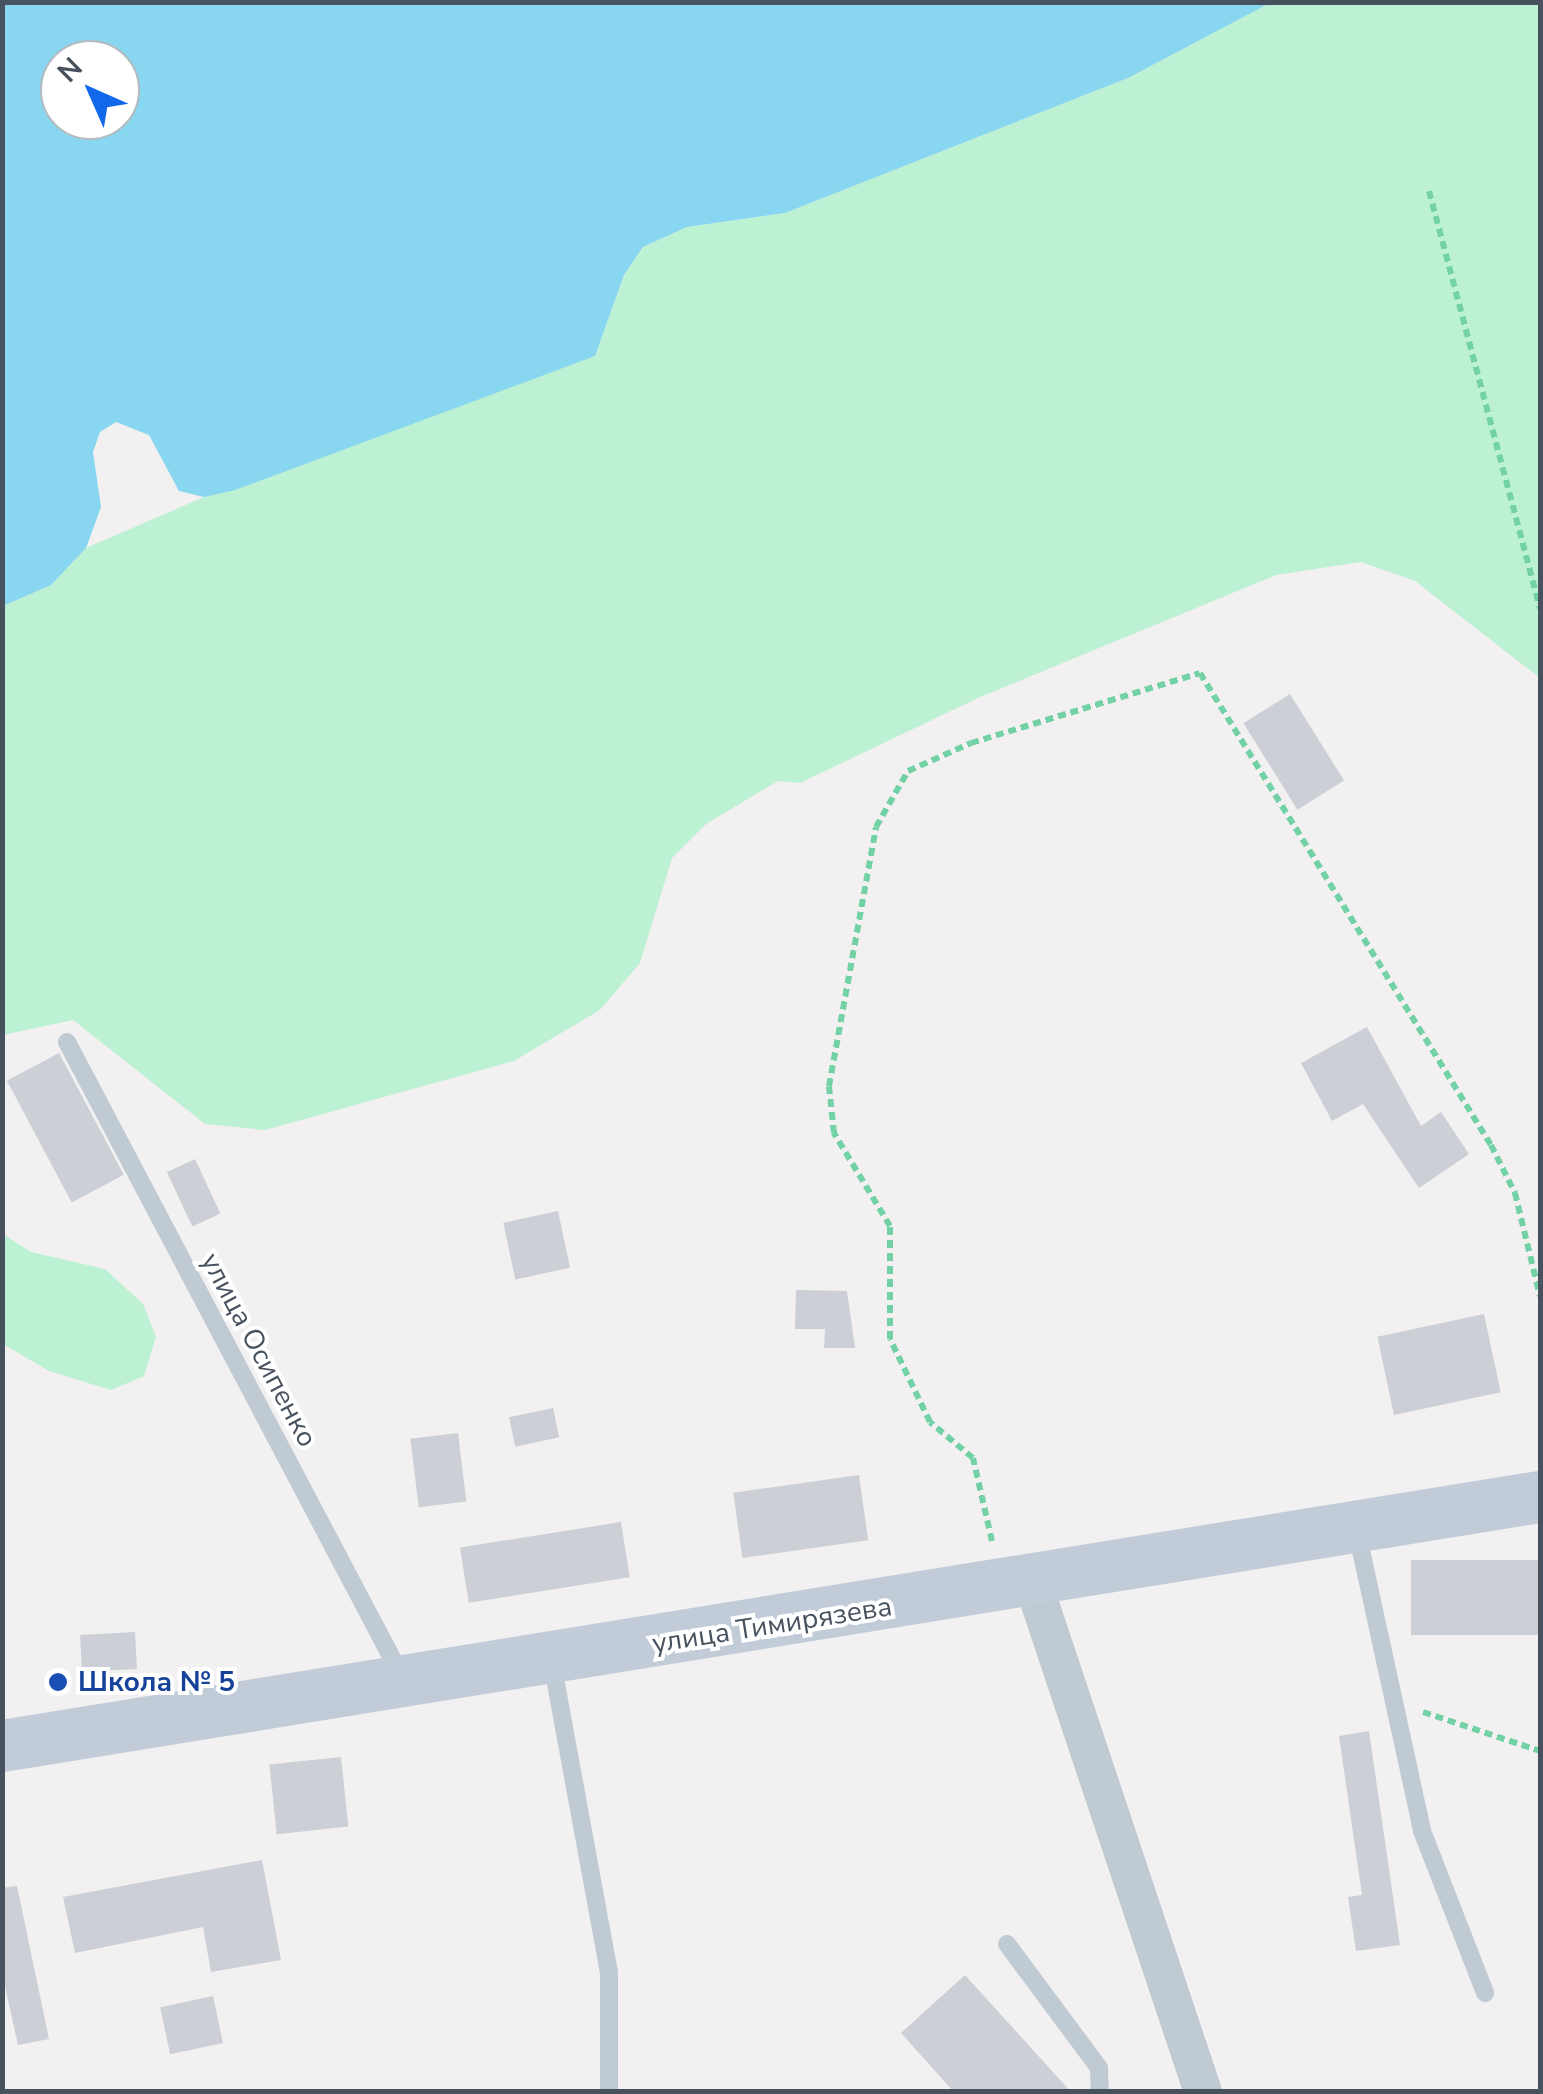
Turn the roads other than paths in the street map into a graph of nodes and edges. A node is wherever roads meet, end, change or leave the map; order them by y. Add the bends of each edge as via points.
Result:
1 (67, 1042) dead end
2 (1540, 1497) edge
3 (1357, 1531) junction
4 (1016, 1586) junction
5 (552, 1660) junction
6 (404, 1682) junction
7 (2, 1746) edge
8 (1007, 1944) dead end
9 (1484, 1993) dead end
10 (609, 2092) edge
11 (1100, 2092) edge
12 (1203, 2092) edge

1 - 6 lane, улица Осипенко
2 - 3 main road, улица Тимирязева
3 - 4 main road, улица Тимирязева
3 - 9 lane via 1422,1830
4 - 5 main road, улица Тимирязева
4 - 12 street
5 - 6 main road, улица Тимирязева
5 - 10 lane via 609,1972
6 - 7 main road, улица Тимирязева
8 - 11 lane via 1099,2068

